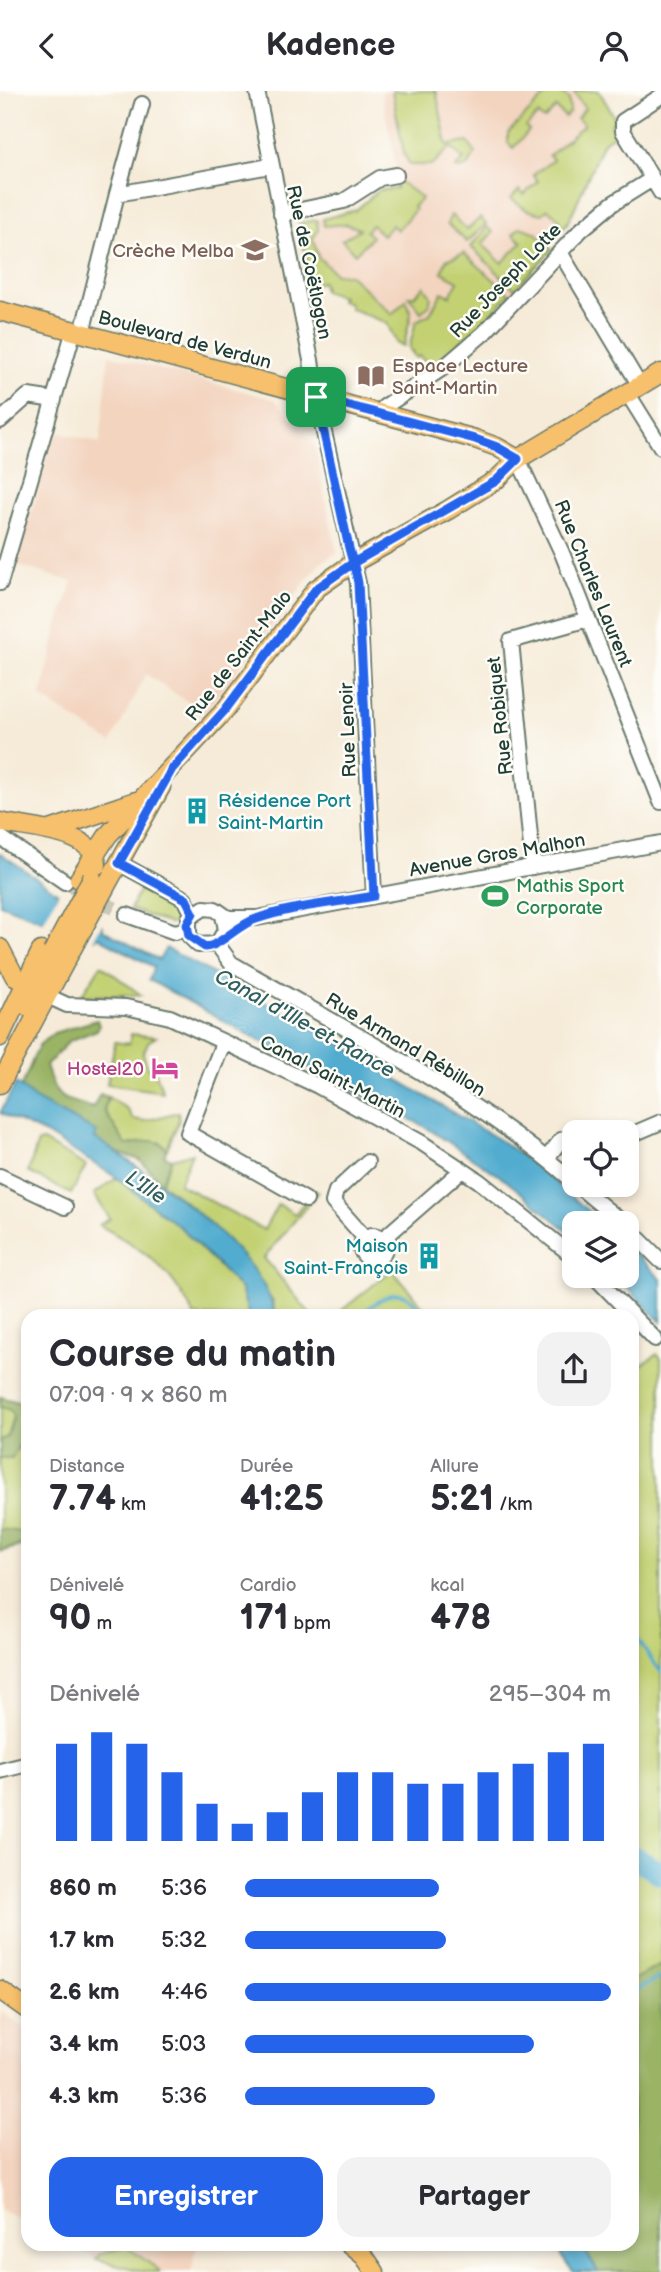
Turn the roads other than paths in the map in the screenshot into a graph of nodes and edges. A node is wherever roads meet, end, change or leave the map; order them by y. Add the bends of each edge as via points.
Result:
1 (260, 92) edge
2 (661, 96) edge
3 (142, 104) dead end
4 (270, 166) junction
5 (396, 175) dead end
6 (652, 179) junction
7 (661, 193) edge
8 (117, 194) junction
9 (281, 214) junction
10 (560, 252) junction
11 (0, 311) edge
12 (78, 332) junction
13 (661, 373) edge
14 (634, 390) junction
15 (316, 397) junction
16 (54, 400) junction
17 (384, 407) dead end
18 (0, 421) edge
19 (661, 447) edge
20 (518, 459) junction
21 (353, 563) junction
22 (0, 583) edge
23 (588, 618) junction
24 (172, 769) junction
25 (139, 800) junction
26 (661, 802) edge
27 (0, 822) edge
28 (32, 830) junction
29 (0, 837) edge
30 (661, 843) edge
31 (94, 855) junction
32 (119, 863) junction
33 (533, 867) junction
34 (86, 881) junction
35 (374, 896) junction
36 (193, 913) junction
37 (127, 915) tunnel mouth
38 (223, 916) junction
39 (257, 918) junction
40 (187, 929) junction
41 (221, 940) junction
42 (0, 948) edge
43 (55, 958) junction
44 (37, 987) junction
45 (0, 1037) edge
46 (223, 1043) junction
47 (5, 1063) edge
48 (0, 1084) edge
49 (661, 1122) edge
50 (639, 1131) edge
51 (562, 1140) edge
52 (547, 1158) junction
53 (367, 1163) dead end
54 (462, 1170) junction
55 (562, 1171) edge
56 (0, 1176) edge
57 (592, 1197) edge
58 (306, 1200) dead end
59 (65, 1207) dead end
60 (609, 1211) edge
61 (365, 1238) junction
62 (639, 1238) edge
63 (383, 1239) junction
64 (562, 1248) edge
65 (661, 1261) edge
66 (606, 1288) edge
67 (626, 1309) edge
68 (639, 1322) edge
69 (655, 1339) dead end
70 (21, 1766) edge
71 (0, 1771) edge
72 (0, 1990) edge
73 (21, 2005) edge
74 (358, 2251) edge
75 (375, 2272) edge

1 - 4 street, Rue de Coëtlogon
2 - 6 street via 623,121 623,131
3 - 8 street
4 - 8 street
4 - 9 street, Rue de Coëtlogon
5 - 9 street via 380,178 344,201
6 - 7 street
6 - 10 street, Rue Joseph Lotte via 597,216
8 - 12 street
9 - 15 street, Rue de Coëtlogon
10 - 14 street
10 - 17 street, Rue Joseph Lotte via 484,333 443,368
11 - 12 main road, Boulevard de Verdun
12 - 15 main road, Boulevard de Verdun
12 - 16 street
13 - 14 main road, Rue de Saint-Malo
14 - 19 street
14 - 20 main road, Rue de Saint-Malo
15 - 20 main road, Boulevard de Verdun via 475,439
15 - 21 street, Rue de Coëtlogon
16 - 18 street via 25,397
16 - 22 street
20 - 21 main road, Rue de Saint-Malo via 496,481
20 - 23 street, Rue Charles Laurent
21 - 24 main road, Rue de Saint-Malo via 316,589 225,710
21 - 35 street, Rue Lenoir via 364,668
23 - 26 street, Rue Charles Laurent
23 - 33 street, Rue Robiquet via 511,641
24 - 25 main road, Rue de Saint-Malo
24 - 32 main road, Rue de Saint-Malo
25 - 28 main road via 51,830
25 - 31 main road, Rue de Saint-Malo
27 - 28 main road
28 - 31 main road via 77,838
29 - 34 street
30 - 33 street, Avenue Gros Malhon
31 - 34 main road, Rue de Saint-Malo
32 - 34 main road, Rue de Saint-Malo
32 - 36 street via 186,899
33 - 35 street, Avenue Gros Malhon
34 - 43 main road, Rue de Saint-Malo, bridge
34 - 43 main road, Rue de Saint-Malo
35 - 39 street, Avenue Gros Malhon
36 - 38 street via 210,908
36 - 40 street
37 - 40 street via 175,932
38 - 39 street, Avenue Gros Malhon
38 - 41 street
39 - 41 street, Avenue Gros Malhon
40 - 41 street, Rue Armand Rébillon via 198,945
41 - 52 street, Rue Armand Rébillon via 231,963 470,1104
42 - 44 main road via 15,977
43 - 44 main road, Rue de Saint-Malo
43 - 44 main road
44 - 45 main road, Rue de Saint-Malo
44 - 46 street, Canal Saint-Martin via 67,1005 126,1007 165,1016
44 - 47 main road, Rue de Saint-Malo
46 - 54 street, Canal Saint-Martin via 318,1087
46 - 58 street via 188,1133
47 - 48 main road, Rue de Saint-Malo
49 - 50 street
51 - 52 street
52 - 55 street, Rue Armand Rébillon
53 - 61 street via 335,1191 333,1202
54 - 63 street
54 - 64 street, Canal Saint-Martin
56 - 59 street
57 - 60 street, Rue Armand Rébillon
61 - 63 street via 375,1235
61 - 63 street via 362,1251 372,1259 384,1253
62 - 65 street, Rue Armand Rébillon
66 - 67 street
68 - 69 street
70 - 71 street
72 - 73 main road
74 - 75 main road

